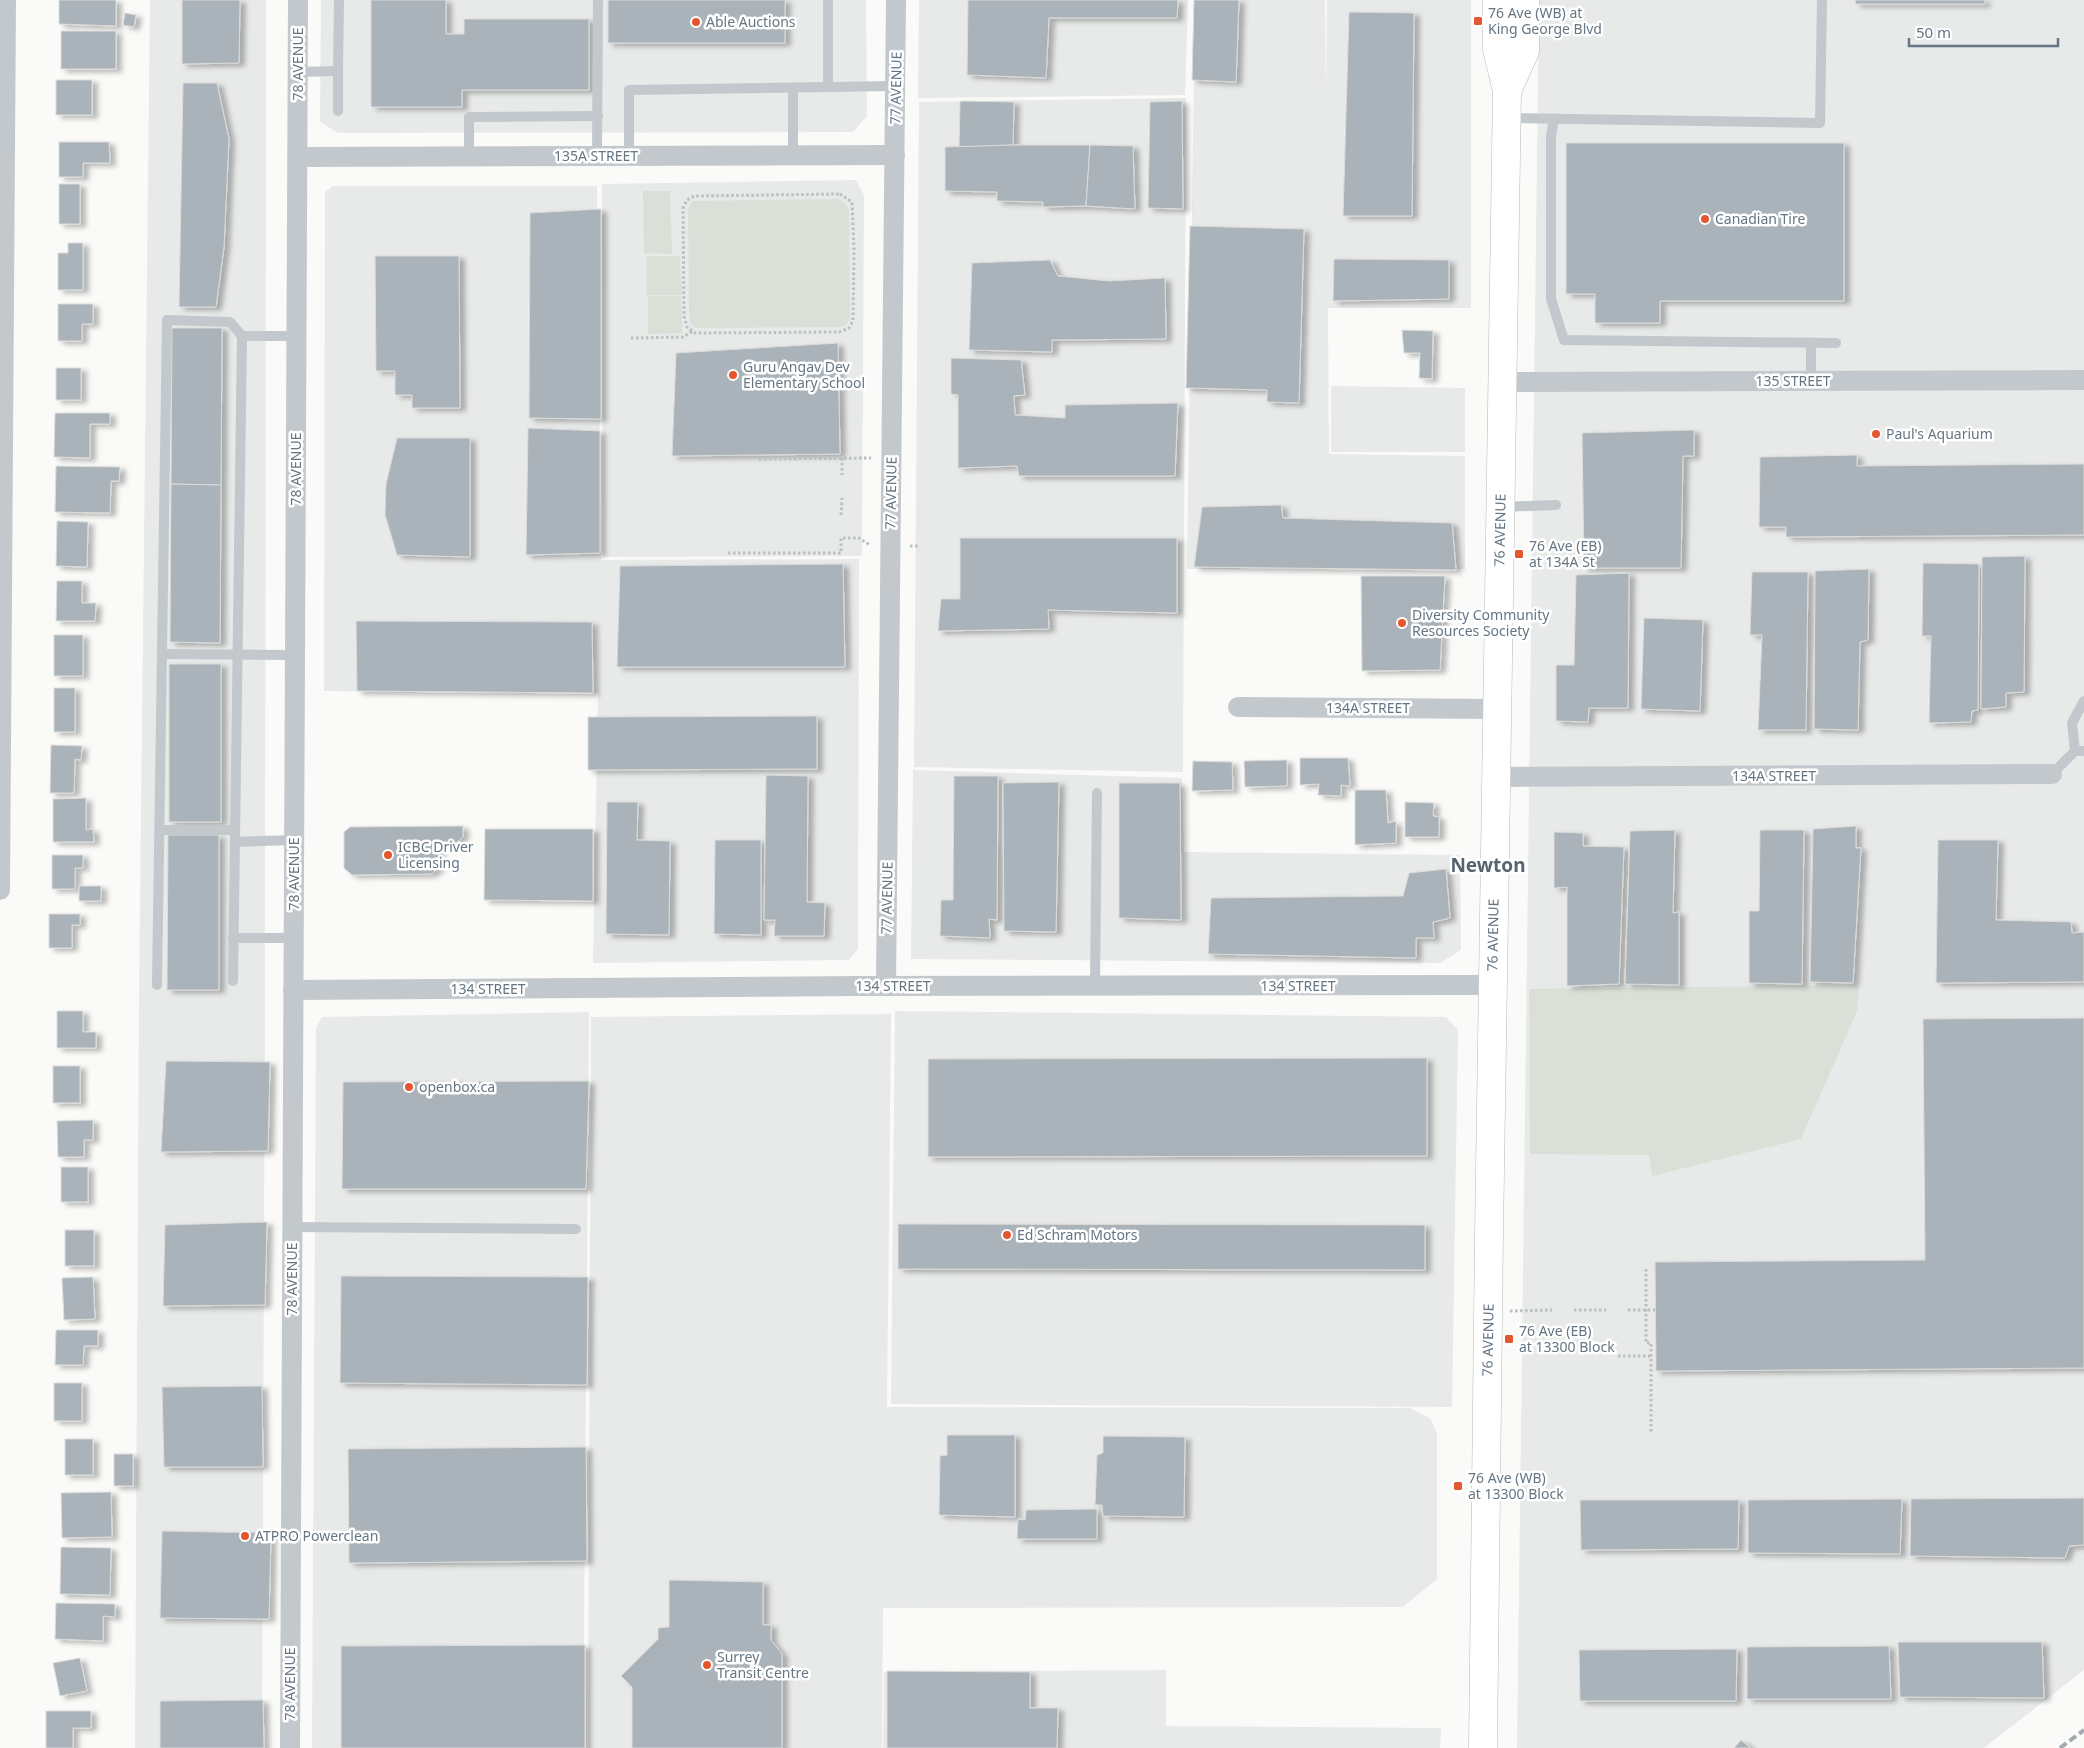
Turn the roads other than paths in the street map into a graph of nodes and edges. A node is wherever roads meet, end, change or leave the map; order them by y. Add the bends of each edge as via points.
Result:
1 (6, 0) edge
2 (298, 0) edge
3 (338, 0) edge
4 (598, 0) edge
5 (828, 0) edge
6 (896, 0) edge
7 (1497, 0) edge
8 (1525, 0) edge
9 (1822, 0) edge
10 (338, 71) junction
11 (298, 72) junction
12 (896, 86) junction
13 (828, 87) junction
14 (793, 88) junction
15 (1507, 91) junction
16 (338, 110) dead end
17 (598, 116) junction
18 (1506, 118) junction
19 (1554, 118) junction
20 (793, 155) junction
21 (895, 155) junction
22 (469, 156) junction
23 (597, 156) junction
24 (629, 156) junction
25 (298, 157) junction
26 (242, 336) junction
27 (296, 336) junction
28 (1811, 343) junction
29 (1836, 343) dead end
30 (2084, 380) edge
31 (1811, 381) junction
32 (1502, 382) junction
33 (1556, 505) dead end
34 (1500, 507) junction
35 (162, 654) junction
36 (295, 655) junction
37 (238, 656) junction
38 (2084, 701) edge
39 (1238, 707) dead end
40 (1497, 709) junction
41 (2080, 751) edge
42 (2052, 774) joint
43 (1496, 777) junction
44 (1097, 794) dead end
45 (160, 830) junction
46 (235, 830) junction
47 (294, 840) junction
48 (235, 842) junction
49 (0, 890) edge
50 (233, 938) junction
51 (293, 938) junction
52 (233, 981) dead end
53 (157, 985) dead end
54 (1493, 985) junction
55 (886, 986) junction
56 (1095, 986) junction
57 (293, 990) junction
58 (292, 1227) junction
59 (576, 1229) dead end
60 (290, 1748) edge
61 (1483, 1748) edge

1 - 49 street
2 - 11 street, 78 AVENUE
3 - 10 lane
4 - 17 lane
5 - 13 lane
6 - 12 street, 77 AVENUE
7 - 15 main road, 76 AVENUE via 1497,50
8 - 15 main road, 76 AVENUE via 1524,50
9 - 19 lane via 1820,123
10 - 11 lane
10 - 16 lane
11 - 25 street, 78 AVENUE
12 - 13 lane
12 - 21 street, 77 AVENUE
13 - 14 lane
14 - 20 lane
14 - 24 lane via 629,90
15 - 18 main road, 76 AVENUE
17 - 22 lane via 469,118
17 - 23 lane
18 - 19 lane
18 - 32 main road, 76 AVENUE
19 - 28 lane via 1551,136 1551,299 1564,340
20 - 21 street, 135A STREET
20 - 24 street, 135A STREET
21 - 55 street, 77 AVENUE
22 - 23 street, 135A STREET
22 - 25 street, 135A STREET
23 - 24 street, 135A STREET
25 - 27 street, 78 AVENUE
26 - 27 lane
26 - 35 lane via 230,322 167,320
26 - 37 lane
27 - 36 street, 78 AVENUE
28 - 29 lane
28 - 31 lane
30 - 31 street, 135 STREET
31 - 32 street, 135 STREET
32 - 34 main road, 76 AVENUE
33 - 34 lane
34 - 40 main road, 76 AVENUE
35 - 37 lane
35 - 45 lane
36 - 37 lane
36 - 47 street, 78 AVENUE
37 - 46 lane
38 - 41 lane via 2072,723
39 - 40 street, 134A STREET
40 - 43 main road, 76 AVENUE
41 - 42 lane
42 - 43 street, 134A STREET
43 - 54 main road, 76 AVENUE
44 - 56 lane
45 - 46 lane
45 - 53 lane
46 - 48 lane
47 - 48 lane
47 - 51 street, 78 AVENUE
48 - 50 lane
50 - 51 lane
50 - 52 lane
51 - 57 street, 78 AVENUE
54 - 56 street, 134 STREET
54 - 61 main road, 76 AVENUE
55 - 56 street, 134 STREET
55 - 57 street, 134 STREET
57 - 58 street, 78 AVENUE
58 - 59 lane
58 - 60 street, 78 AVENUE

